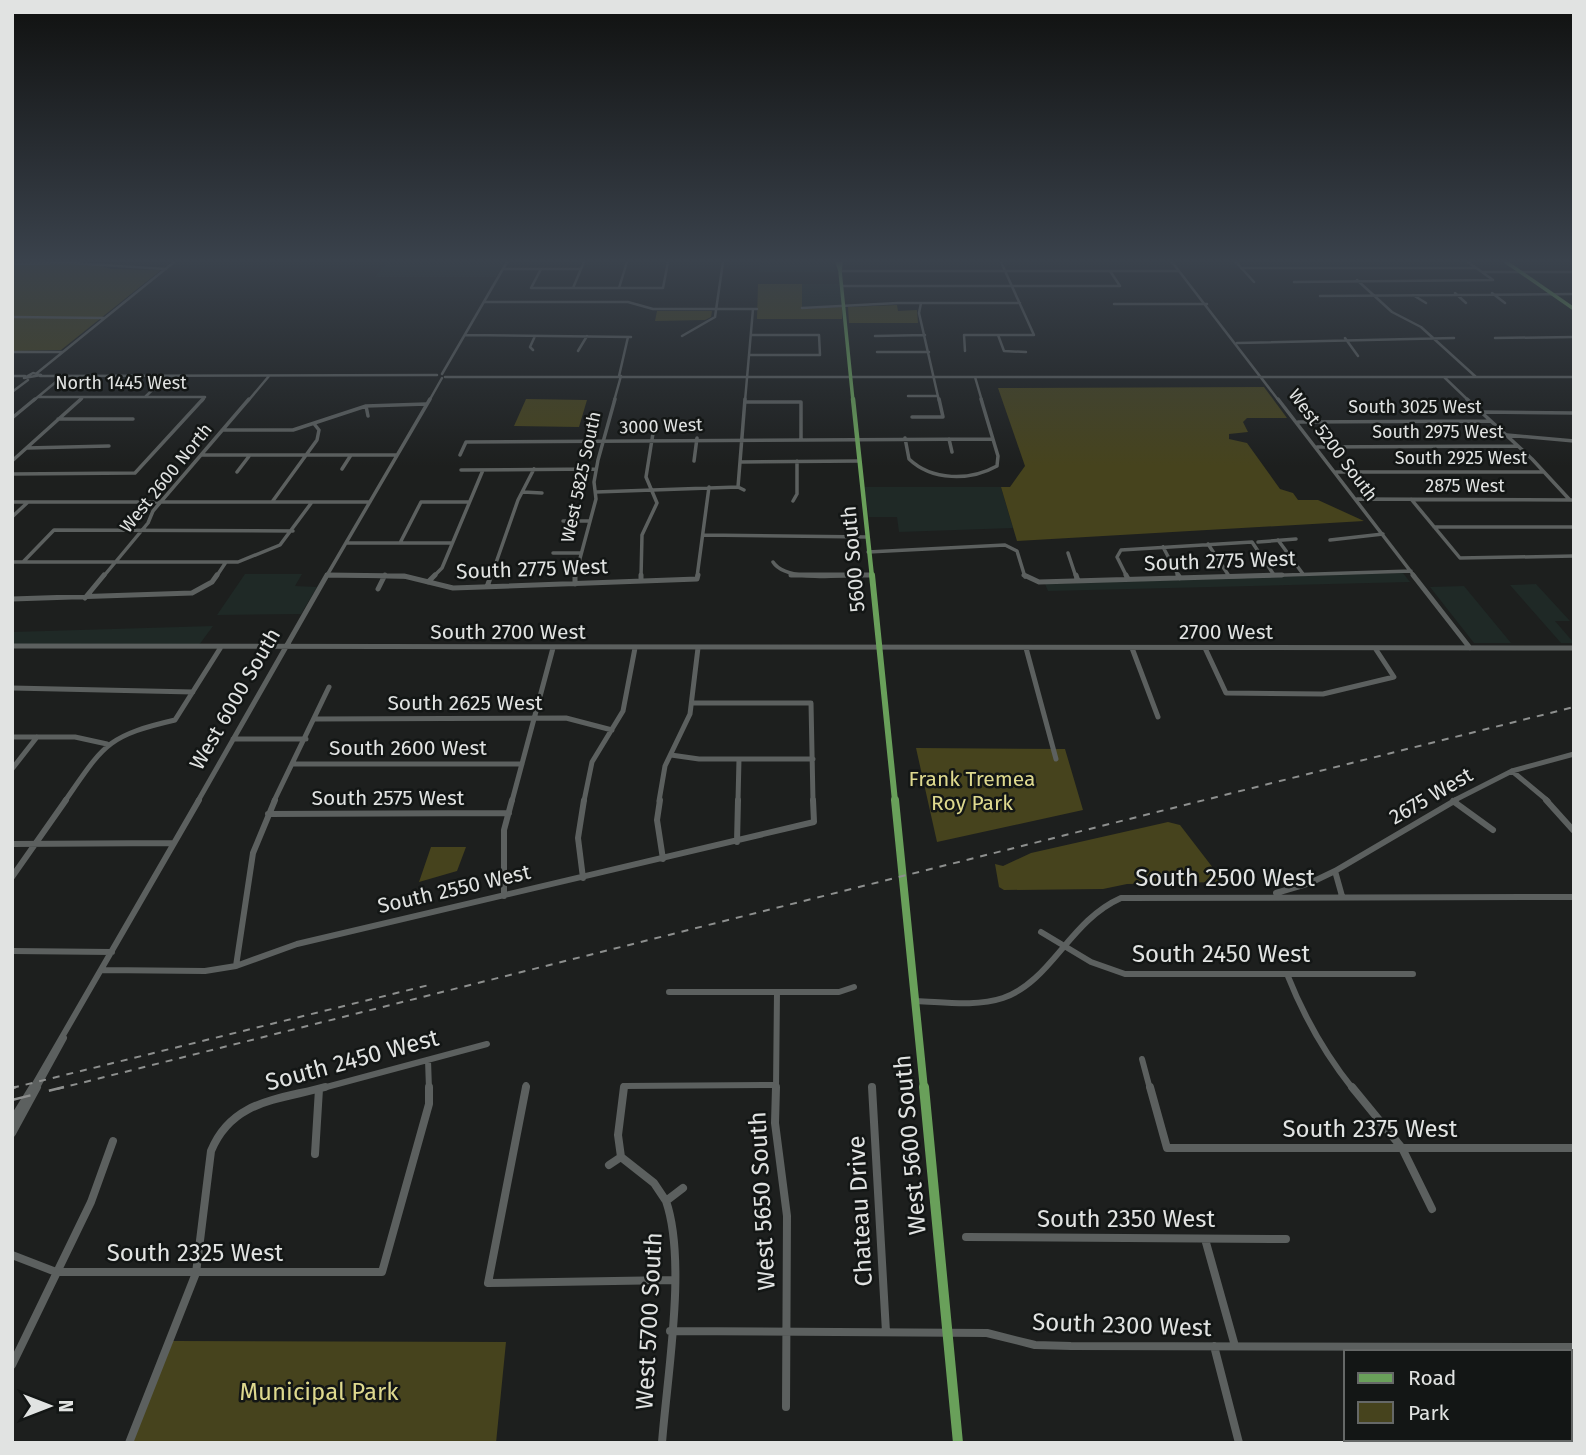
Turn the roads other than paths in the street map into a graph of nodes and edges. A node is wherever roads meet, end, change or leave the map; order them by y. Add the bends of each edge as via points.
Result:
1 (90, 330) edge
2 (468, 330) edge
3 (693, 330) edge
4 (752, 330) edge
5 (846, 330) edge
6 (924, 330) edge
7 (1032, 330) edge
8 (1227, 330) edge
9 (1423, 330) edge
10 (465, 335) junction
11 (751, 335) junction
12 (925, 335) junction
13 (998, 335) junction
14 (535, 336) junction
15 (587, 336) junction
16 (682, 336) dead end
17 (874, 336) dead end
18 (1574, 337) edge
19 (1345, 338) junction
20 (1385, 338) junction
21 (1433, 338) junction
22 (1454, 338) dead end
23 (1495, 338) dead end
24 (1237, 343) junction
25 (1394, 346) dead end
26 (533, 350) dead end
27 (578, 351) dead end
28 (965, 351) dead end
29 (12, 352) edge
30 (62, 352) junction
31 (877, 352) dead end
32 (929, 352) junction
33 (1026, 352) dead end
34 (749, 355) junction
35 (1358, 356) dead end
36 (38, 374) junction
37 (12, 376) edge
38 (63, 376) junction
39 (167, 376) junction
40 (269, 376) junction
41 (442, 376) junction
42 (620, 376) junction
43 (747, 377) junction
44 (851, 377) junction
45 (933, 377) junction
46 (975, 377) junction
47 (1263, 377) junction
48 (1444, 377) junction
49 (1476, 377) junction
50 (1574, 377) edge
51 (27, 378) junction
52 (12, 392) edge
53 (908, 396) dead end
54 (938, 396) junction
55 (38, 397) junction
56 (83, 397) junction
57 (145, 397) junction
58 (745, 402) junction
59 (426, 404) junction
60 (366, 406) junction
61 (1481, 412) junction
62 (1574, 413) edge
63 (368, 416) dead end
64 (912, 417) dead end
65 (12, 418) edge
66 (58, 419) junction
67 (134, 419) dead end
68 (1492, 421) junction
69 (1297, 422) junction
70 (315, 425) junction
71 (654, 427) dead end
72 (303, 428) joint
73 (222, 430) junction
74 (1507, 435) junction
75 (697, 438) junction
76 (742, 438) junction
77 (801, 438) junction
78 (857, 438) junction
79 (905, 439) junction
80 (949, 439) junction
81 (993, 439) junction
82 (1565, 440) junction
83 (652, 441) junction
84 (1574, 441) edge
85 (603, 442) junction
86 (109, 446) dead end
87 (1518, 446) junction
88 (1317, 447) junction
89 (27, 448) junction
90 (1574, 448) edge
91 (952, 452) dead end
92 (201, 455) junction
93 (250, 455) junction
94 (306, 455) junction
95 (351, 455) junction
96 (397, 455) junction
97 (460, 455) dead end
98 (12, 461) edge
99 (694, 461) dead end
100 (797, 461) junction
101 (859, 461) junction
102 (740, 462) junction
103 (342, 469) dead end
104 (596, 469) junction
105 (461, 470) dead end
106 (482, 470) junction
107 (534, 470) junction
108 (991, 470) joint
109 (237, 472) dead end
110 (1336, 472) junction
111 (1543, 472) junction
112 (12, 474) edge
113 (709, 487) junction
114 (738, 487) junction
115 (652, 489) junction
116 (744, 490) dead end
117 (523, 492) junction
118 (596, 492) junction
119 (542, 493) dead end
120 (1357, 499) junction
121 (1411, 499) junction
122 (1572, 500) edge
123 (28, 501) junction
124 (793, 501) dead end
125 (12, 502) edge
126 (160, 502) junction
127 (272, 502) junction
128 (312, 502) junction
129 (370, 502) junction
130 (421, 502) joint
131 (469, 502) junction
132 (12, 517) edge
133 (563, 521) dead end
134 (589, 521) junction
135 (1434, 527) junction
136 (1574, 527) edge
137 (142, 530) junction
138 (293, 531) junction
139 (1383, 534) junction
140 (703, 535) junction
141 (867, 537) junction
142 (1296, 539) dead end
143 (1278, 540) junction
144 (1330, 540) dead end
145 (1258, 542) dead end
146 (346, 543) junction
147 (400, 543) junction
148 (452, 543) junction
149 (1209, 544) junction
150 (1163, 547) junction
151 (868, 552) junction
152 (553, 553) dead end
153 (580, 553) junction
154 (1068, 553) dead end
155 (1574, 556) edge
156 (12, 562) edge
157 (23, 562) junction
158 (115, 562) junction
159 (226, 562) junction
160 (773, 562) dead end
161 (1411, 571) junction
162 (1303, 574) junction
163 (327, 575) junction
164 (385, 575) junction
165 (870, 575) junction
166 (1274, 575) junction
167 (1228, 576) junction
168 (1180, 578) junction
169 (1128, 579) junction
170 (641, 580) junction
171 (1078, 581) junction
172 (428, 582) junction
173 (575, 584) junction
174 (487, 587) junction
175 (378, 589) dead end
176 (85, 598) junction
177 (12, 599) edge
178 (12, 646) edge
179 (221, 647) junction
180 (285, 647) junction
181 (553, 648) junction
182 (635, 648) junction
183 (698, 648) junction
184 (877, 648) junction
185 (1026, 648) junction
186 (1132, 648) junction
187 (1205, 648) junction
188 (1375, 648) junction
189 (1470, 648) junction
190 (1574, 648) edge
191 (329, 687) dead end
192 (12, 688) edge
193 (110, 688) joint
194 (193, 692) junction
195 (692, 703) junction
196 (1158, 717) dead end
197 (316, 719) junction
198 (534, 719) junction
199 (612, 730) junction
200 (12, 737) edge
201 (37, 737) junction
202 (233, 739) junction
203 (306, 739) junction
204 (107, 744) junction
205 (1574, 754) edge
206 (671, 755) junction
207 (740, 759) junction
208 (813, 759) junction
209 (1056, 759) dead end
210 (293, 764) junction
211 (522, 764) junction
212 (12, 769) edge
213 (1512, 771) junction
214 (1453, 801) junction
215 (509, 813) junction
216 (268, 814) junction
217 (1493, 830) dead end
218 (1573, 830) edge
219 (737, 842) junction
220 (173, 843) junction
221 (12, 844) edge
222 (35, 844) junction
223 (899, 844) joint
224 (663, 859) junction
225 (1335, 871) junction
226 (12, 877) edge
227 (583, 877) junction
228 (504, 896) junction
229 (1268, 896) junction
230 (1342, 896) junction
231 (1574, 897) edge
232 (1041, 932) dead end
233 (1061, 945) junction
234 (15, 951) edge
235 (111, 951) junction
236 (12, 959) edge
237 (236, 966) junction
238 (101, 970) junction
239 (1287, 974) junction
240 (1413, 974) dead end
241 (854, 986) dead end
242 (669, 992) dead end
243 (777, 992) junction
244 (916, 1001) junction
245 (487, 1044) dead end
246 (1142, 1059) dead end
247 (428, 1060) junction
248 (39, 1081) junction
249 (526, 1085) dead end
250 (775, 1085) junction
251 (872, 1087) dead end
252 (318, 1088) junction
253 (12, 1121) edge
254 (12, 1133) edge
255 (113, 1141) dead end
256 (1402, 1148) junction
257 (1574, 1148) edge
258 (315, 1154) dead end
259 (621, 1157) junction
260 (609, 1166) dead end
261 (683, 1188) dead end
262 (666, 1201) junction
263 (1432, 1209) dead end
264 (966, 1237) dead end
265 (1205, 1238) junction
266 (1286, 1239) dead end
267 (12, 1255) edge
268 (56, 1272) junction
269 (196, 1273) junction
270 (674, 1280) junction
271 (670, 1331) junction
272 (786, 1332) junction
273 (886, 1332) junction
274 (947, 1333) junction
275 (1213, 1346) junction
276 (1235, 1346) junction
277 (1574, 1347) edge
278 (1480, 1349) edge
279 (12, 1365) edge
280 (786, 1408) dead end
281 (128, 1443) edge
282 (662, 1443) edge
283 (958, 1443) edge
284 (1240, 1443) edge

1 - 30 street
2 - 10 street, West 6000 South
3 - 16 street
4 - 11 street
5 - 44 main road, 5600 South
6 - 12 street
7 - 13 street via 1034,335
8 - 24 street, West 5200 South
9 - 21 street
10 - 14 street
10 - 41 street, West 6000 South
11 - 34 street
11 - 34 street via 819,335 820,355
12 - 17 street
12 - 32 street
13 - 28 street via 964,335
13 - 33 street via 1004,352
14 - 15 street
14 - 26 street
15 - 27 street
15 - 42 street, West 5825 South via 629,337
18 - 23 street
19 - 20 street
19 - 24 street
19 - 35 street
20 - 21 street
20 - 25 street
21 - 22 street
21 - 49 street
24 - 47 street, West 5200 South
29 - 30 street
30 - 36 street
31 - 32 street
32 - 45 street
34 - 43 street
36 - 38 street
36 - 51 street
37 - 51 street
38 - 39 street
38 - 55 street
39 - 40 street
39 - 57 street
40 - 41 street
40 - 73 street, West 2600 North
41 - 42 street
41 - 59 street, West 6000 South
42 - 43 street
42 - 85 street, West 5825 South
43 - 44 street
43 - 58 street
44 - 45 street
44 - 78 main road, 5600 South
45 - 46 street
45 - 54 street
46 - 47 street
46 - 81 street
47 - 48 street
47 - 69 street, West 5200 South
48 - 49 street
48 - 61 street
49 - 50 street
51 - 52 street
53 - 54 street
54 - 64 street via 943,417
55 - 56 street, North 1445 West
55 - 65 street
56 - 57 street, North 1445 West
56 - 66 street
57 - 112 street, North 1445 West via 205,397 135,473
58 - 76 street
58 - 77 street via 801,402
59 - 60 street
59 - 96 street, West 6000 South
60 - 63 street
60 - 70 street
61 - 62 street
61 - 68 street
66 - 67 street
66 - 89 street
68 - 69 street, South 3025 West
68 - 74 street
69 - 88 street, West 5200 South
70 - 72 street
70 - 94 street via 320,435
71 - 83 street
72 - 73 street
73 - 92 street, West 2600 North
74 - 82 street
74 - 87 street
75 - 76 street, 3000 West
75 - 83 street, 3000 West
75 - 99 street
76 - 77 street, 3000 West
76 - 102 street
77 - 78 street, 3000 West
78 - 79 street, 3000 West
78 - 101 main road, 5600 South
79 - 80 street, 3000 West
79 - 108 street via 908,459 916,468 945,475
80 - 81 street, 3000 West
80 - 91 street
81 - 108 street via 999,461
82 - 84 street
82 - 90 street
83 - 85 street, 3000 West
83 - 115 street via 646,477
85 - 97 street, 3000 West via 466,442
85 - 104 street, West 5825 South
86 - 89 street
87 - 88 street, South 2975 West
87 - 111 street
88 - 110 street, West 5200 South
89 - 98 street
92 - 93 street
92 - 126 street, West 2600 North
93 - 94 street
93 - 109 street
94 - 95 street
94 - 127 street
95 - 96 street
95 - 103 street
96 - 129 street, West 6000 South
100 - 101 street
100 - 102 street
100 - 124 street
101 - 141 main road, 5600 South
102 - 114 street
104 - 107 street
104 - 118 street, West 5825 South
105 - 106 street
106 - 107 street
106 - 131 street
107 - 117 street
110 - 111 street, South 2925 West
110 - 120 street, West 5200 South
111 - 122 street
113 - 114 street
113 - 115 street
113 - 140 street
114 - 116 street
115 - 118 street
115 - 170 street via 657,503 642,535
117 - 119 street
117 - 174 street
118 - 134 street, West 5825 South
120 - 121 street, 2875 West
120 - 139 street, West 5200 South
121 - 122 street, 2875 West
121 - 135 street
123 - 125 street
123 - 126 street
123 - 132 street
126 - 127 street
126 - 137 street, West 2600 North
127 - 128 street
128 - 129 street
128 - 138 street
129 - 146 street, West 6000 South
130 - 131 street
130 - 147 street
131 - 148 street
133 - 134 street
134 - 153 street, West 5825 South
135 - 136 street
135 - 155 street via 1460,558
137 - 138 street
137 - 157 street via 54,530
137 - 158 street, West 2600 North
138 - 159 street via 269,552
139 - 144 street
139 - 161 street, West 5200 South
140 - 141 street
140 - 170 street, South 2775 West via 697,579
141 - 151 main road, 5600 South
142 - 143 street
143 - 145 street
143 - 162 street
146 - 147 street
146 - 163 street, West 6000 South
147 - 148 street
148 - 172 street via 442,568
149 - 150 street
149 - 166 street via 1252,542
149 - 167 street
150 - 168 street
150 - 169 street via 1121,550 1117,557
151 - 165 main road, 5600 South
151 - 171 street, South 2775 West via 1005,545 1017,551 1029,581
152 - 153 street
153 - 173 street, West 5825 South
154 - 171 street
156 - 157 street
157 - 158 street
158 - 159 street
158 - 176 street, West 2600 North
159 - 176 street via 204,589
160 - 165 street via 778,570 792,575
161 - 162 street, South 2775 West
161 - 189 street, West 5200 South
162 - 166 street, South 2775 West
163 - 164 street, South 2775 West
163 - 180 street, West 6000 South
164 - 172 street, South 2775 West
164 - 175 street
165 - 184 main road, 5600 South
166 - 167 street, South 2775 West
167 - 168 street, South 2775 West
168 - 169 street, South 2775 West
169 - 171 street, South 2775 West
170 - 173 street, South 2775 West
172 - 174 street, South 2775 West
173 - 174 street, South 2775 West
176 - 177 street
178 - 179 street, South 2700 West
179 - 180 street, South 2700 West
179 - 194 street
180 - 181 street, South 2700 West
180 - 202 street, West 6000 South
181 - 182 street, South 2700 West
181 - 198 street
182 - 183 street, South 2700 West
182 - 199 street via 623,710
183 - 184 street, South 2700 West
183 - 195 street
184 - 185 street, 2700 West
184 - 223 main road, 5600 South
185 - 186 street, 2700 West
185 - 209 street
186 - 187 street, 2700 West
186 - 196 street
187 - 188 street, 2700 West
187 - 188 street via 1226,693 1323,694 1394,677
188 - 189 street, 2700 West
189 - 190 street, 2700 West
191 - 197 street
192 - 193 street
193 - 194 street
194 - 204 street via 175,720 137,728
195 - 206 street via 685,730
195 - 208 street via 811,703
197 - 198 street, South 2625 West
197 - 203 street
198 - 199 street, South 2625 West via 566,718
198 - 211 street
199 - 227 street via 588,775 578,838
200 - 201 street
201 - 204 street via 75,737
201 - 212 street
202 - 203 street
202 - 220 street, West 6000 South
203 - 210 street
204 - 222 street
205 - 213 street, 2675 West
206 - 207 street
206 - 224 street via 657,820
207 - 208 street
207 - 219 street
208 - 219 street, South 2550 West via 814,822
210 - 211 street, South 2600 West
210 - 216 street
211 - 215 street
213 - 214 street, 2675 West
213 - 218 street via 1555,807
214 - 217 street
214 - 225 street, 2675 West
215 - 216 street, South 2575 West
215 - 228 street via 502,848
216 - 237 street via 253,853
219 - 224 street, South 2550 West
220 - 222 street
220 - 235 street, West 6000 South
221 - 222 street
222 - 226 street
223 - 244 main road, West 5600 South
224 - 227 street, South 2550 West
225 - 229 street, 2675 West
225 - 230 street
227 - 228 street, South 2550 West
228 - 237 street, South 2550 West via 297,944
229 - 230 street, South 2500 West
229 - 233 street, South 2500 West via 1121,898 1097,907
230 - 231 street, South 2500 West
232 - 233 street, South 2450 West
233 - 239 street, South 2450 West via 1103,970 1125,974
233 - 244 street, South 2500 West via 1026,985 1001,998
234 - 235 street
234 - 236 street
235 - 238 street, West 6000 South
237 - 238 street, South 2550 West via 205,971
238 - 248 street, West 6000 South
239 - 240 street, South 2450 West
239 - 256 street via 1329,1059
241 - 243 street via 838,992
242 - 243 street
243 - 250 street, West 5650 South
244 - 274 main road, West 5600 South
245 - 247 street, South 2450 West
246 - 256 street, South 2375 West via 1167,1148
247 - 252 street, South 2450 West
247 - 269 street, South 2325 West via 429,1104 382,1272
248 - 253 street
248 - 254 street
249 - 270 street via 488,1283
250 - 259 street via 624,1086 618,1135
250 - 272 street, West 5650 South via 787,1216
251 - 273 street, Chateau Drive
252 - 258 street
252 - 269 street, South 2450 West via 250,1107 229,1117 218,1133 211,1152
255 - 268 street via 91,1202
256 - 257 street, South 2375 West
256 - 263 street
259 - 260 street
259 - 262 street via 654,1183
261 - 262 street
262 - 270 street, West 5700 South via 676,1242
264 - 265 street, South 2350 West
265 - 266 street, South 2350 West
265 - 276 street
267 - 268 street, South 2325 West
268 - 269 street, South 2325 West
268 - 279 street
269 - 281 street
270 - 271 street, West 5700 South
271 - 272 street, South 2300 West
271 - 282 street, West 5700 South
272 - 273 street, South 2300 West
272 - 280 street, West 5650 South
273 - 274 street, South 2300 West
274 - 275 street, South 2300 West via 987,1333 1035,1345
274 - 283 main road, West 5600 South
275 - 276 street, South 2300 West
275 - 284 street
276 - 278 street, South 2300 West
277 - 278 street, South 2300 West

